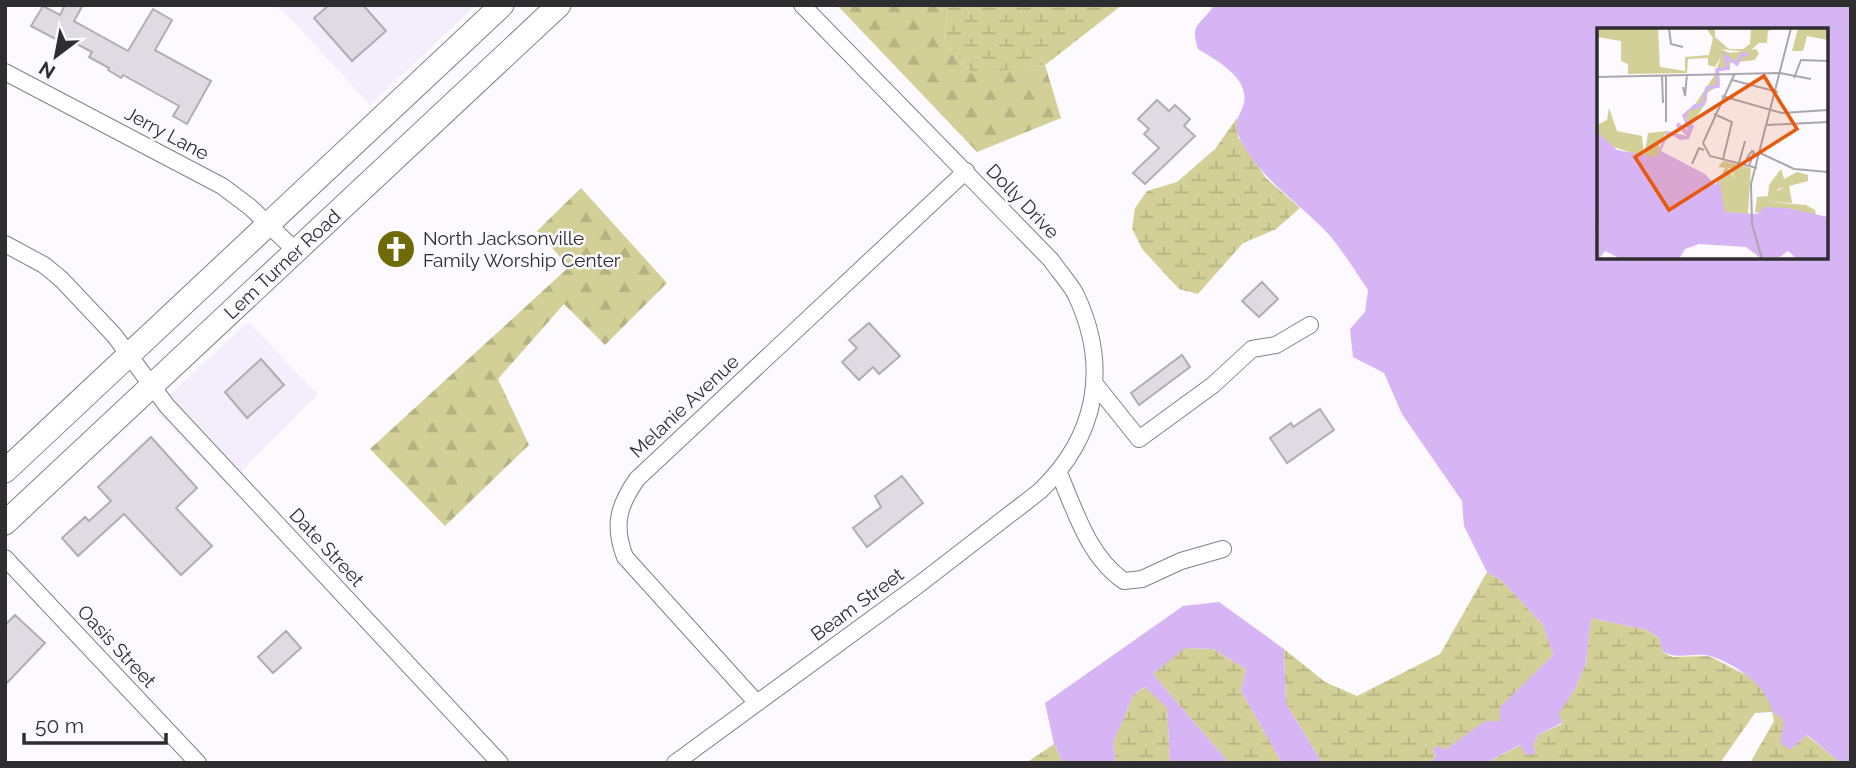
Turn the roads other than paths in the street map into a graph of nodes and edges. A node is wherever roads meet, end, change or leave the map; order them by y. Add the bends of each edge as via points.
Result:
1 (502, 5) edge
2 (802, 5) edge
3 (547, 9) edge
4 (5, 72) edge
5 (966, 171) junction
6 (268, 225) junction
7 (7, 247) edge
8 (296, 251) junction
9 (1310, 324) dead end
10 (129, 355) junction
11 (1095, 384) junction
12 (152, 386) junction
13 (5, 471) edge
14 (1059, 473) junction
15 (5, 523) edge
16 (1223, 549) dead end
17 (5, 558) edge
18 (757, 704) junction
19 (198, 763) edge
20 (500, 763) edge
21 (676, 763) edge

1 - 6 main road, Lem Turner Road
2 - 5 street, Dolly Drive
3 - 8 main road, Lem Turner Road
4 - 6 street, Jerry Lane via 222,186
5 - 11 street, Dolly Drive via 1051,260 1075,293 1089,330
5 - 18 street, Melanie Avenue via 637,479 625,496 617,537 625,557
6 - 8 street, Jerry Lane
6 - 10 main road, Lem Turner Road
7 - 10 street, Date Street via 61,279
8 - 12 main road, Lem Turner Road
9 - 11 street via 1276,345 1252,349 1213,385 1139,439
10 - 12 street, Date Street
10 - 13 main road, Lem Turner Road
11 - 14 street, Dolly Drive via 1085,427
12 - 15 main road, Lem Turner Road
12 - 20 street, Date Street
14 - 16 street via 1088,540 1108,570 1124,581 1142,579
14 - 18 street, Beam Street via 938,570
17 - 19 street, Oasis Street
18 - 21 street, Beam Street

